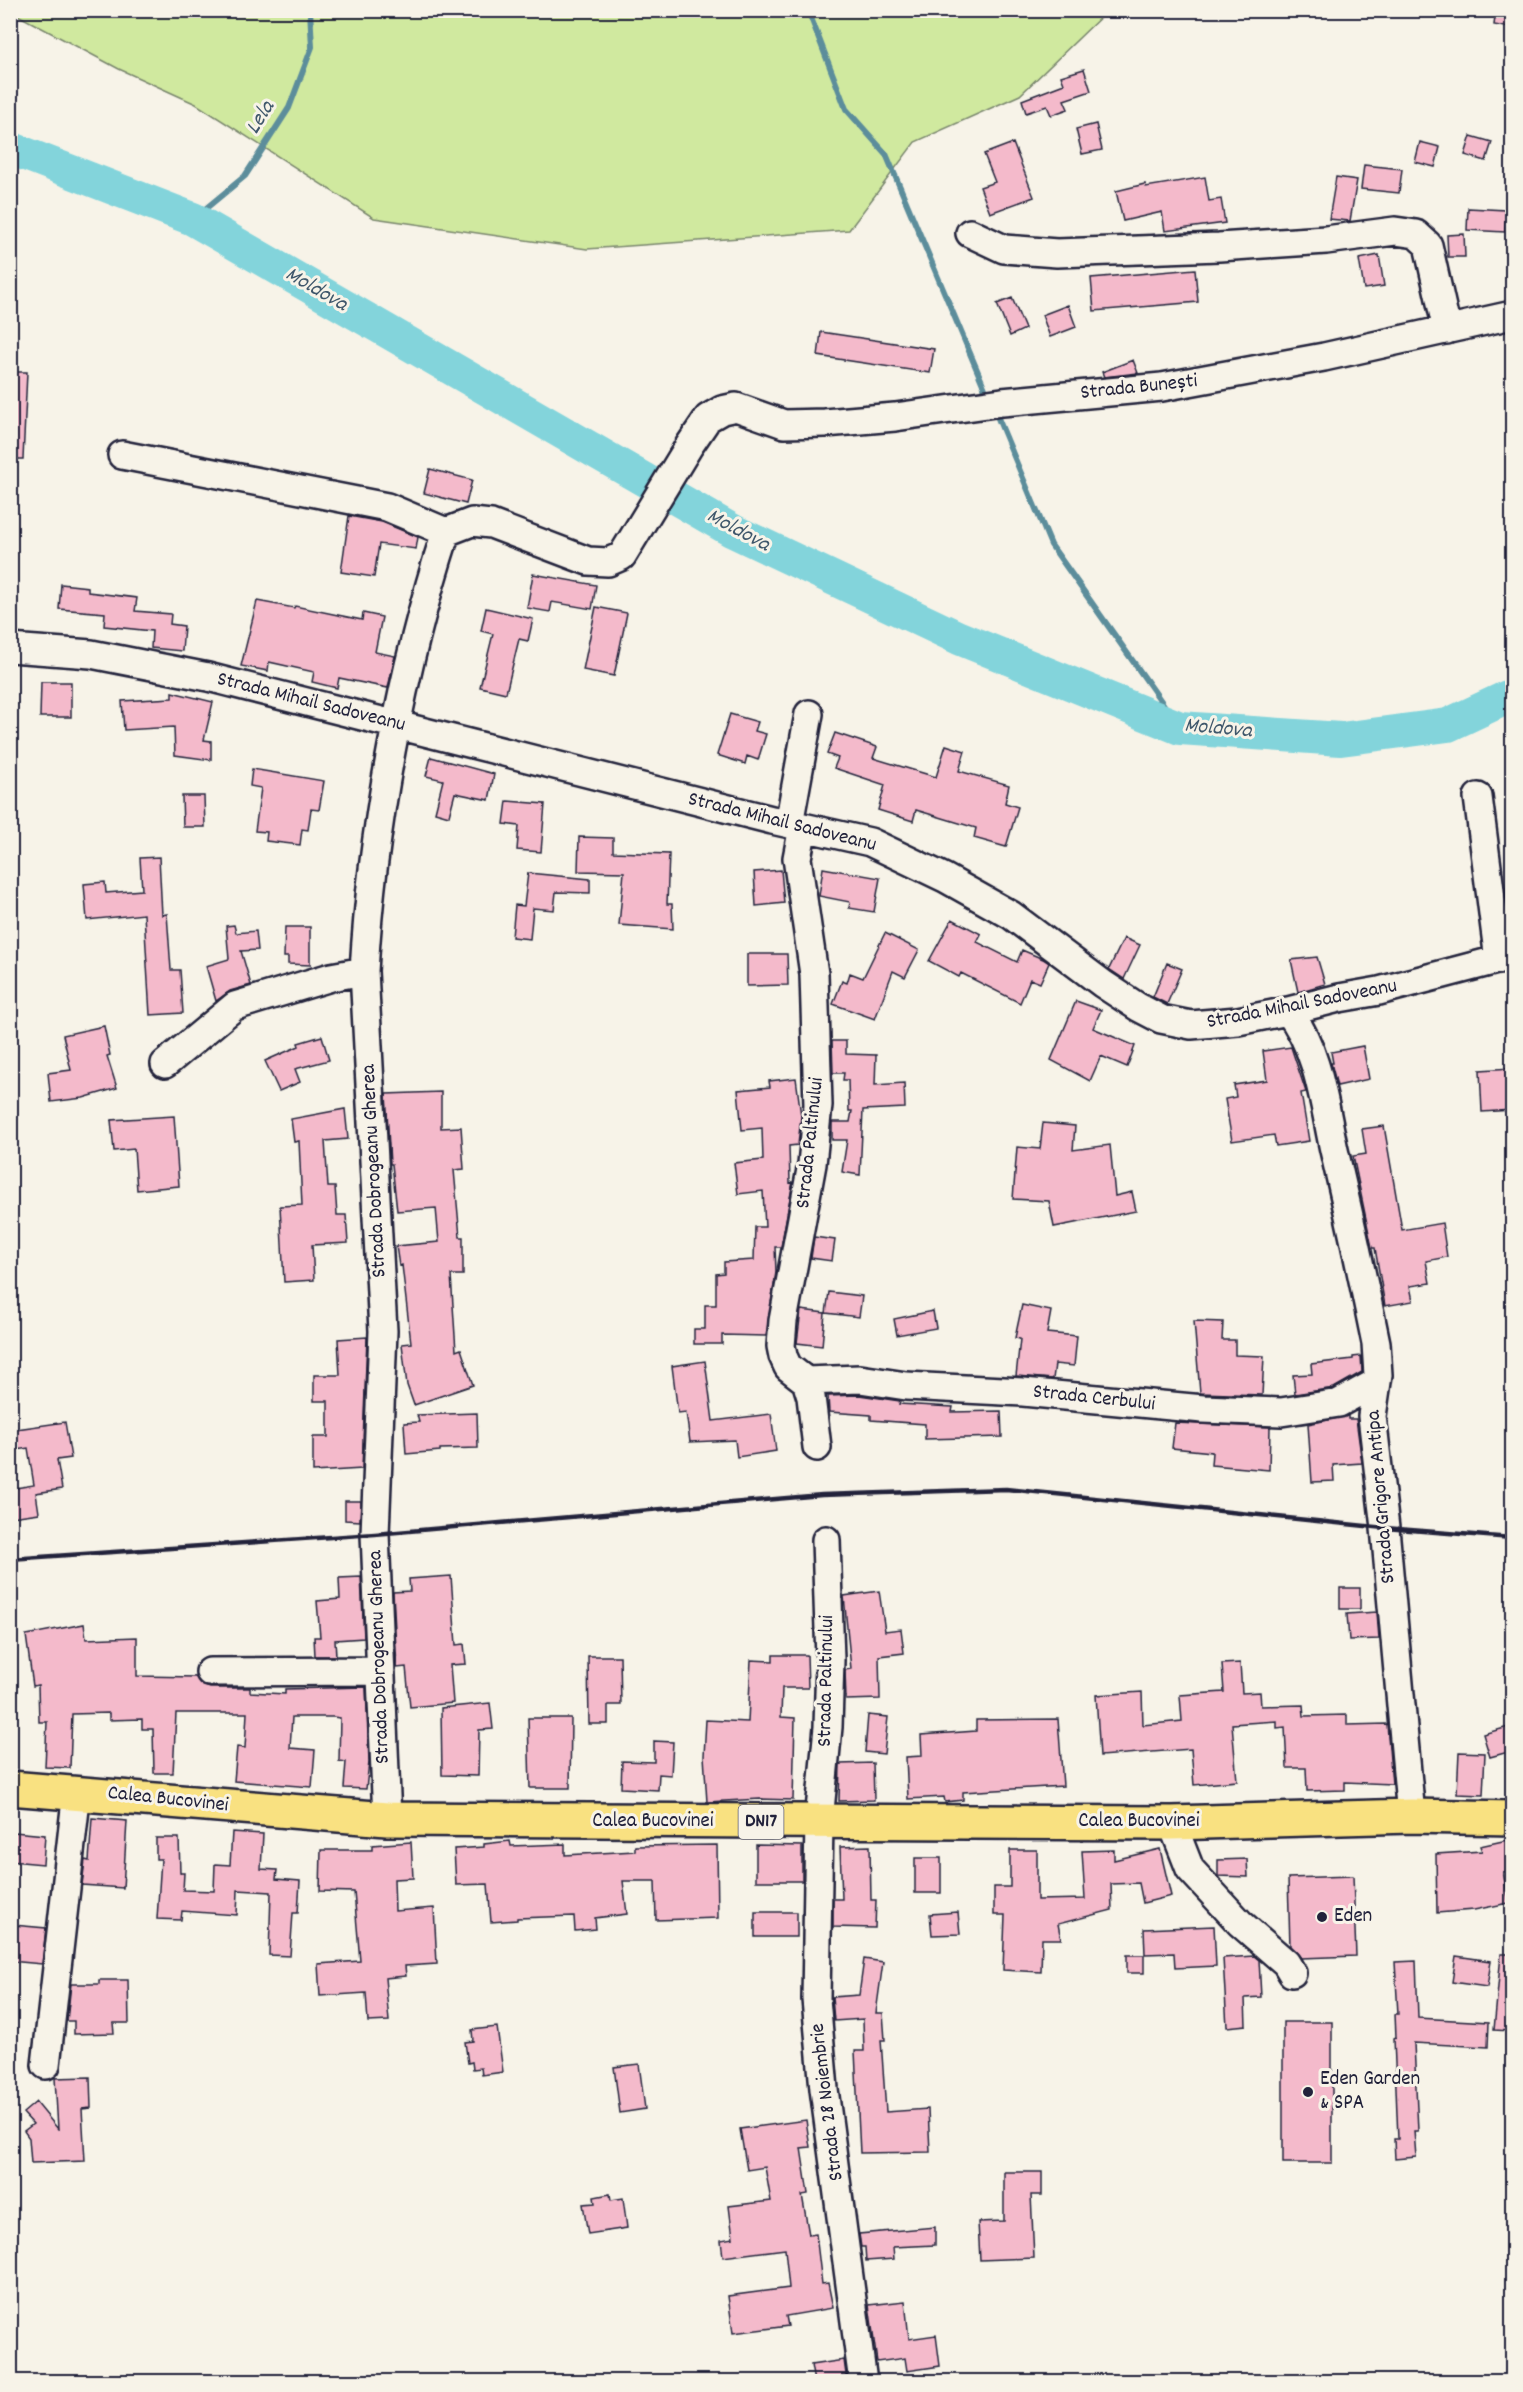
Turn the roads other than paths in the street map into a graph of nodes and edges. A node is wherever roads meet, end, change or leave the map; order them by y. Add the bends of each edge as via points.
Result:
1 (970, 233) dead end
2 (1512, 315) edge
3 (1447, 330) junction
4 (122, 455) dead end
5 (446, 532) junction
6 (10, 648) edge
7 (809, 714) dead end
8 (397, 725) junction
9 (1478, 797) dead end
10 (796, 826) junction
11 (1506, 958) edge
12 (364, 971) junction
13 (1288, 1011) junction
14 (165, 1064) dead end
15 (806, 1381) junction
16 (1377, 1382) junction
17 (818, 1447) dead end
18 (826, 1540) dead end
19 (379, 1671) junction
20 (210, 1672) dead end
21 (10, 1788) edge
22 (77, 1791) junction
23 (1411, 1816) junction
24 (1512, 1818) edge
25 (387, 1819) junction
26 (819, 1821) junction
27 (1172, 1823) junction
28 (1292, 1973) dead end
29 (46, 2066) dead end
30 (863, 2382) edge

1 - 3 street via 1004,249 1057,253 1219,247 1395,231 1416,234 1428,245
2 - 3 street, Strada Bunești
3 - 5 street, Strada Bunești via 1202,382 825,423 784,424 736,406 708,418 622,556 608,562 588,561 491,524 472,522
4 - 5 street via 387,507
5 - 8 street, Strada Dobrogeanu Gherea
6 - 8 street, Strada Mihail Sadoveanu via 91,654 170,668
7 - 10 street, Strada Paltinului
8 - 10 street, Strada Mihail Sadoveanu
8 - 12 street, Strada Dobrogeanu Gherea via 367,921
9 - 11 street
10 - 13 street, Strada Mihail Sadoveanu via 870,842 945,878 1011,915 1102,984 1161,1019 1213,1025
10 - 15 street, Strada Paltinului via 814,974 818,1105 812,1164 781,1346 789,1367
11 - 13 street, Strada Mihail Sadoveanu
12 - 14 street via 236,1006
12 - 19 street, Strada Dobrogeanu Gherea via 383,1331 375,1534
13 - 16 street, Strada Grigore Antipa via 1306,1039 1324,1106 1376,1343
15 - 16 street, Strada Cerbului via 860,1379 906,1386 1281,1412 1339,1403
15 - 17 street, Strada Paltinului
16 - 23 street, Strada Grigore Antipa via 1372,1416
18 - 26 street, Strada Paltinului via 830,1660
19 - 20 street
19 - 25 street, Strada Dobrogeanu Gherea
21 - 22 highway, Calea Bucovinei / DN17
22 - 25 highway, Calea Bucovinei / DN17
22 - 29 street
23 - 24 highway, Calea Bucovinei / DN17
23 - 27 highway, Calea Bucovinei / DN17
25 - 26 highway, Calea Bucovinei / DN17
26 - 27 highway, Calea Bucovinei / DN17
26 - 30 street, Strada 28 Noiembrie via 818,2029
27 - 28 street via 1190,1869

